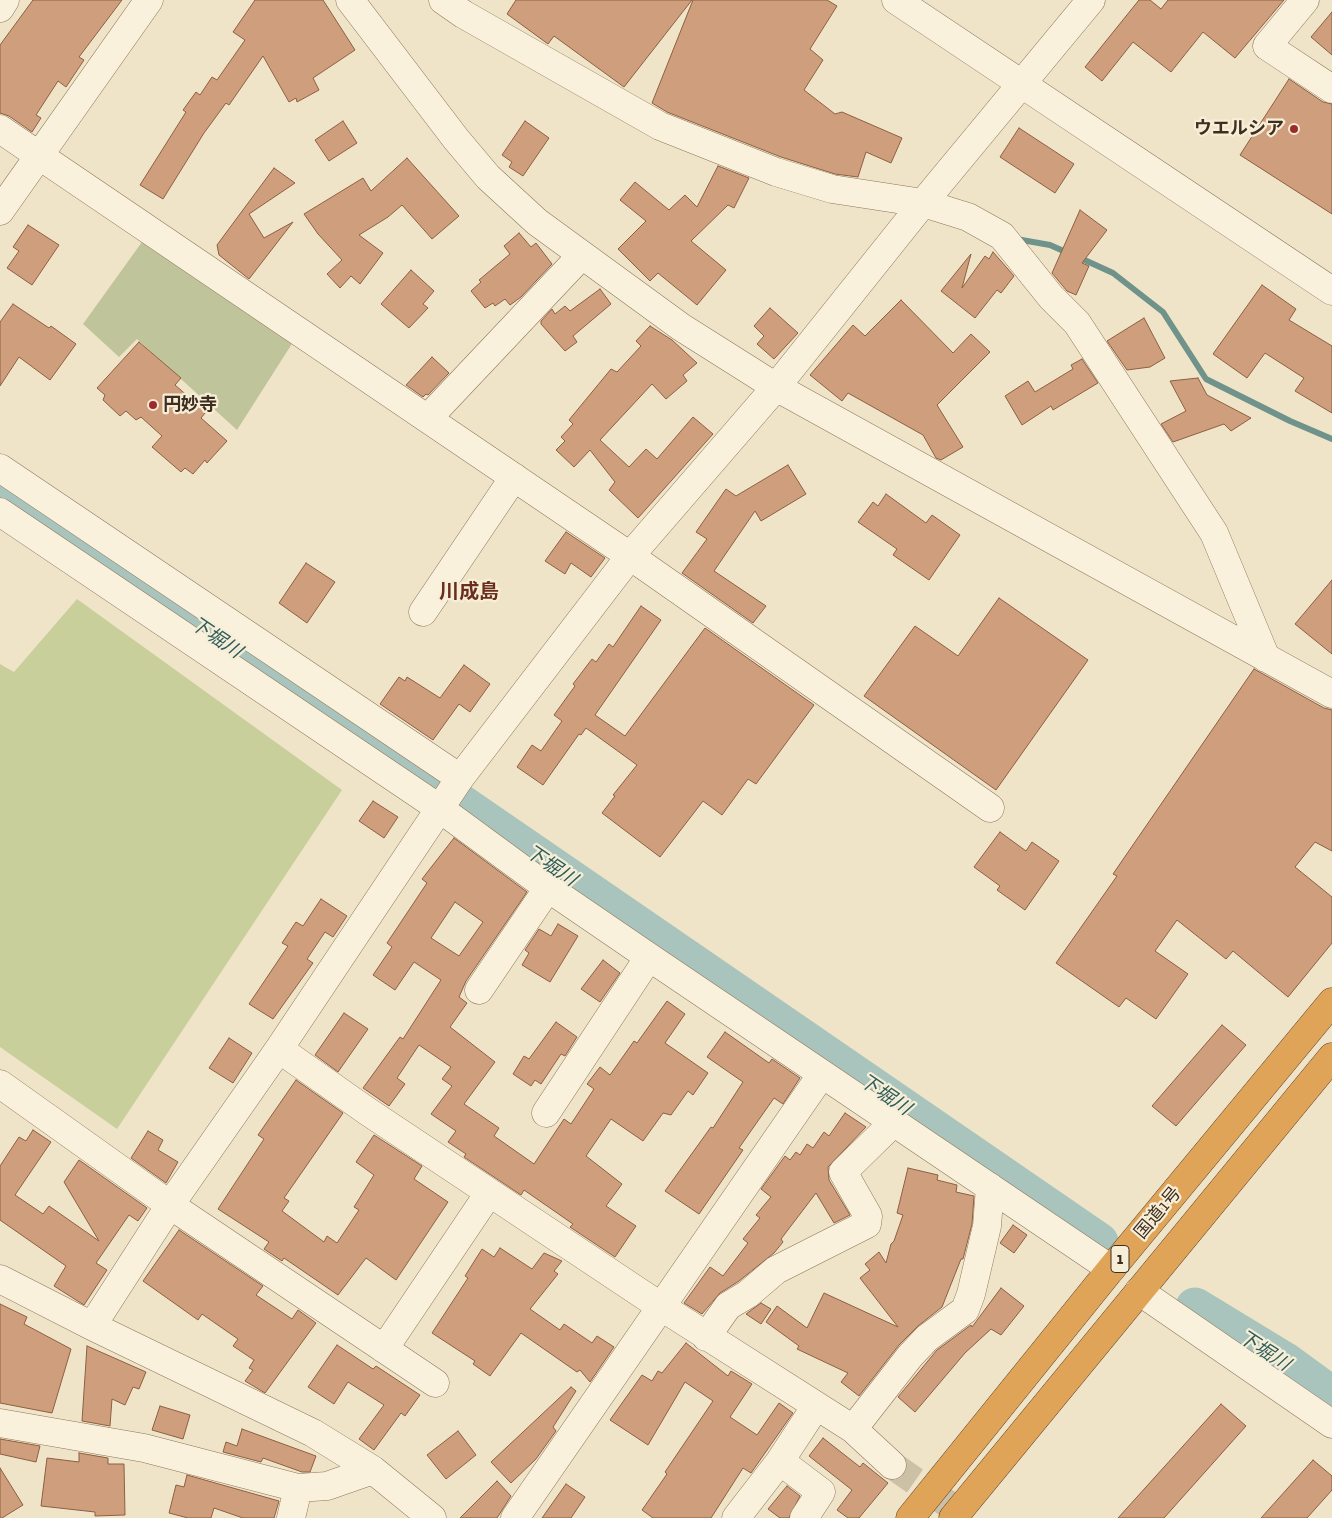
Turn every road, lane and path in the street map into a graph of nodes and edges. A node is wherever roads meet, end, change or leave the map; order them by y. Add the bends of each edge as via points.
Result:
1 (5, 0) edge
2 (149, 0) edge
3 (350, 0) edge
4 (443, 0) edge
5 (896, 0) edge
6 (1091, 0) edge
7 (1304, 0) edge
8 (0, 8) edge
9 (1020, 85) junction
10 (1332, 89) edge
11 (0, 129) edge
12 (38, 156) junction
13 (923, 203) junction
14 (0, 211) edge
15 (582, 254) junction
16 (1332, 291) edge
17 (776, 387) junction
18 (428, 418) junction
19 (0, 468) edge
20 (514, 477) junction
21 (0, 512) edge
22 (630, 556) junction
23 (423, 612) dead end
24 (1266, 658) junction
25 (1332, 694) edge
26 (459, 778) junction
27 (439, 807) junction
28 (990, 808) dead end
29 (548, 888) junction
30 (649, 957) junction
31 (479, 990) dead end
32 (1332, 1002) edge
33 (279, 1049) junction
34 (1332, 1056) edge
35 (822, 1074) junction
36 (0, 1084) edge
37 (546, 1113) dead end
38 (894, 1122) junction
39 (990, 1187) junction
40 (490, 1193) junction
41 (170, 1205) junction
42 (1111, 1269) junction
43 (0, 1279) edge
44 (1139, 1291) junction
45 (660, 1306) junction
46 (92, 1326) junction
47 (706, 1337) junction
48 (384, 1349) junction
49 (435, 1383) dead end
50 (816, 1406) junction
51 (0, 1423) edge
52 (1332, 1424) edge
53 (853, 1429) junction
54 (780, 1461) junction
55 (892, 1465) tunnel mouth
56 (373, 1470) junction
57 (298, 1488) junction
58 (291, 1518) edge
59 (432, 1518) edge
60 (515, 1518) edge
61 (736, 1518) edge
62 (804, 1518) edge
63 (910, 1518) edge
64 (953, 1518) edge

1 - 8 street
2 - 12 street
3 - 15 street via 488,177 537,222
4 - 13 street via 660,126 776,172 832,190
5 - 9 street
6 - 9 street
7 - 10 street via 1267,46
9 - 13 street
9 - 16 street
11 - 12 street
12 - 14 street
12 - 18 street
13 - 17 street
13 - 24 street via 968,217 1002,236 1051,297 1077,323 1214,534
15 - 17 street via 681,327
15 - 18 street
17 - 22 street
17 - 24 street
18 - 20 street
19 - 26 street
20 - 22 street
20 - 23 street
21 - 27 street
22 - 26 street
22 - 28 street
24 - 25 street
26 - 27 street
27 - 29 street
27 - 33 street
29 - 30 street
29 - 31 street
30 - 35 street
30 - 37 street
32 - 42 highway, 国道1号 / 1
33 - 40 street
33 - 41 street
34 - 44 highway, 国道1号 / 1
35 - 38 street
35 - 45 street
36 - 41 street
38 - 39 street
38 - 47 street via 844,1172 868,1216 867,1224 776,1270 728,1306
39 - 42 street
39 - 53 street via 987,1226 971,1294 964,1310 910,1356
40 - 45 street
40 - 48 street
41 - 46 street
41 - 48 street
42 - 63 highway, 国道1号 / 1
43 - 46 street
44 - 52 street
44 - 64 highway, 国道1号 / 1
45 - 47 street
45 - 60 street
46 - 56 street via 313,1433
47 - 50 street
48 - 49 street
50 - 53 street
50 - 54 street
51 - 57 street via 144,1448
53 - 55 street
54 - 61 street
54 - 62 street via 821,1492
56 - 57 street via 327,1486
56 - 59 street
57 - 58 street

